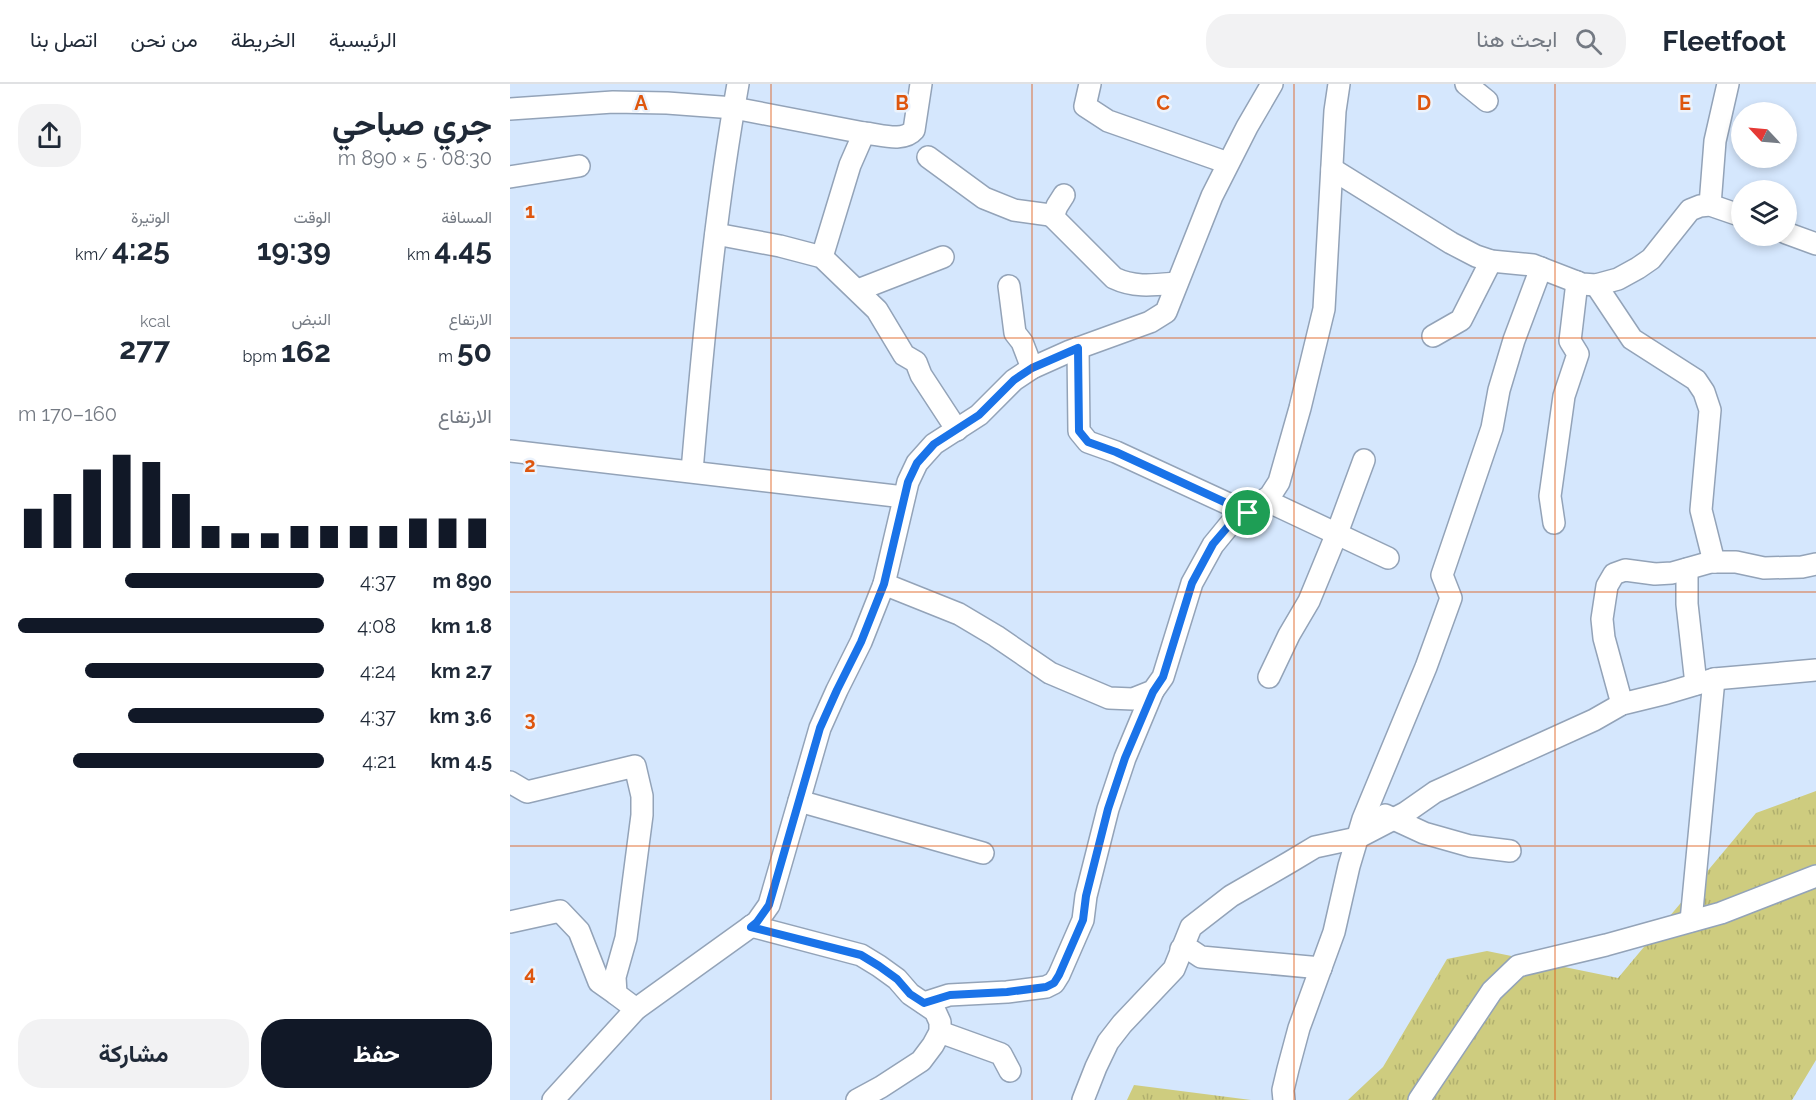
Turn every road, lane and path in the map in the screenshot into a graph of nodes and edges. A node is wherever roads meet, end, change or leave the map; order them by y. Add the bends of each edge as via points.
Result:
1 (738, 84) edge
2 (921, 84) edge
3 (1090, 84) edge
4 (1272, 84) edge
5 (1339, 84) edge
6 (1466, 84) edge
7 (1728, 84) edge
8 (1487, 101) dead end
9 (734, 108) junction
10 (510, 109) edge
11 (864, 133) junction
12 (928, 157) dead end
13 (1228, 163) junction
14 (579, 166) dead end
15 (1332, 169) junction
16 (510, 177) edge
17 (1064, 195) dead end
18 (1710, 205) junction
19 (1731, 212) edge
20 (1053, 217) junction
21 (716, 234) junction
22 (1797, 237) edge
23 (1816, 244) edge
24 (822, 257) junction
25 (943, 257) dead end
26 (1491, 261) junction
27 (1541, 268) junction
28 (1177, 283) junction
29 (1587, 284) junction
30 (1009, 286) dead end
31 (858, 290) junction
32 (1433, 336) dead end
33 (1078, 348) junction
34 (1032, 368) junction
35 (957, 430) junction
36 (510, 451) edge
37 (1364, 460) dead end
38 (692, 471) junction
39 (904, 497) junction
40 (1256, 506) junction
41 (1554, 523) dead end
42 (1337, 533) junction
43 (1388, 558) dead end
44 (1714, 562) junction
45 (1816, 564) edge
46 (1687, 568) junction
47 (884, 584) junction
48 (1816, 670) edge
49 (1269, 677) dead end
50 (1705, 682) junction
51 (1153, 692) junction
52 (1622, 704) junction
53 (510, 782) edge
54 (799, 801) junction
55 (1367, 809) junction
56 (1395, 819) junction
57 (1357, 838) junction
58 (1510, 851) dead end
59 (983, 853) dead end
60 (1816, 876) edge
61 (1691, 921) junction
62 (510, 922) edge
63 (751, 927) junction
64 (1181, 949) junction
65 (1321, 968) junction
66 (616, 993) junction
67 (924, 1003) junction
68 (636, 1009) junction
69 (940, 1032) junction
70 (1010, 1071) dead end
71 (553, 1100) edge
72 (857, 1100) edge
73 (1083, 1100) edge
74 (1284, 1100) edge
75 (1419, 1100) edge

1 - 9 street
2 - 11 street via 910,135
3 - 13 street via 1085,106 1108,121
4 - 13 street
5 - 15 street
6 - 8 street
7 - 18 street via 1714,141
9 - 10 street via 614,102
9 - 11 street
9 - 21 street
11 - 24 street
12 - 20 street via 984,198 1014,210
13 - 28 street
14 - 16 street
15 - 26 street via 1451,243
15 - 40 street via 1324,309 1279,482 1270,496
17 - 20 street
18 - 19 street
18 - 29 street via 1690,210 1651,259 1638,268 1618,279
20 - 28 street via 1114,278 1143,286
21 - 24 street
21 - 38 street
22 - 23 street
24 - 31 street
25 - 31 street
26 - 27 street
26 - 32 street via 1461,320
27 - 29 street
27 - 55 street via 1514,340 1492,428 1442,575 1451,598
28 - 33 street via 1166,312 1150,322
29 - 41 street via 1570,341 1578,354 1564,396 1550,496
29 - 44 street via 1632,339 1696,380 1704,392 1710,410 1701,510
30 - 34 street via 1015,333
31 - 35 street via 877,310 904,355 916,362
33 - 34 street
33 - 40 street via 1079,431 1088,442
34 - 35 street
35 - 39 street via 934,444 917,463
36 - 38 street
37 - 42 street
38 - 39 street
39 - 47 street
40 - 42 street
40 - 51 street via 1231,523 1213,544 1192,583 1163,677
42 - 43 street
42 - 49 street via 1309,601
44 - 45 street via 1764,568
44 - 46 street
46 - 50 street via 1687,604
46 - 52 street via 1655,574 1619,571 1607,586 1602,620 1604,638
47 - 51 street via 959,614 1050,673 1109,698 1133,699
47 - 54 street via 820,728
48 - 50 street
50 - 52 street
50 - 61 street
51 - 67 street via 1108,809 1083,920 1054,983 1007,992 950,995
52 - 56 street via 1435,792
53 - 66 street via 527,792 635,766 642,815 626,938 615,977
54 - 59 street
54 - 63 street via 769,905
55 - 56 street
55 - 57 street
56 - 57 street
56 - 58 street via 1424,834
57 - 64 street via 1315,847 1231,896 1191,927
57 - 65 street
60 - 61 street
61 - 75 street via 1518,966 1492,991
62 - 66 street via 560,911 579,931 599,982
63 - 67 street via 861,955
63 - 68 street
64 - 65 street via 1201,957
64 - 73 street via 1174,969 1108,1042
65 - 74 street via 1287,1069
66 - 68 street
67 - 69 street via 935,1011
68 - 71 street
69 - 70 street via 1001,1054
69 - 72 street via 921,1060

